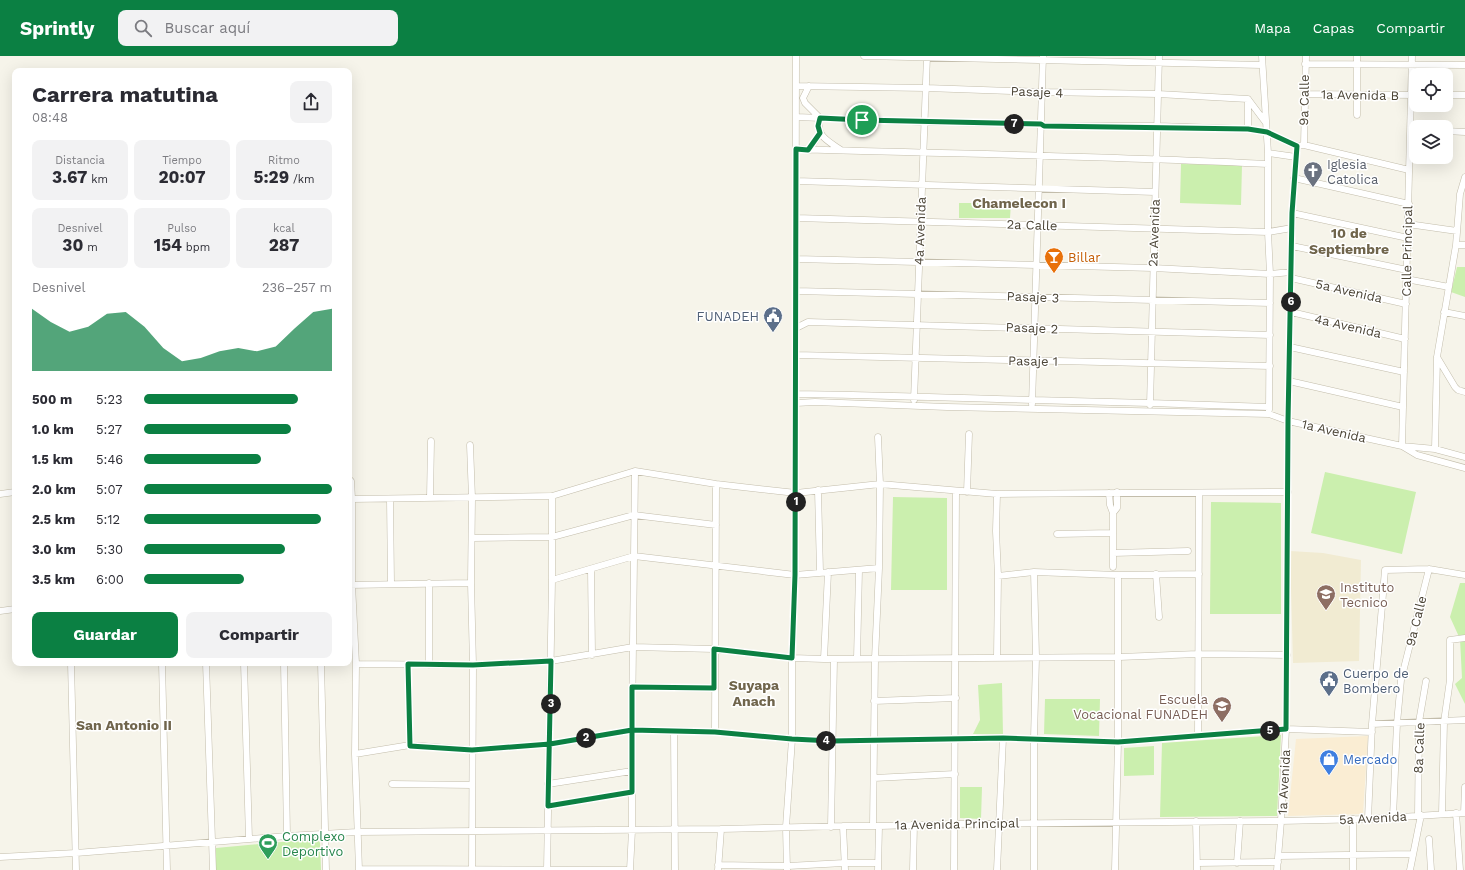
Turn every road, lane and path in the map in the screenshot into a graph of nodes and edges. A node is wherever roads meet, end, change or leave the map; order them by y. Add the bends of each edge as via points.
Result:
1 (796, 56) edge
2 (864, 56) edge
3 (1159, 56) edge
4 (1262, 56) edge
5 (1306, 56) edge
6 (1357, 56) edge
7 (1412, 56) edge
8 (927, 57) edge
9 (1043, 58) edge
10 (1159, 64) junction
11 (1305, 64) junction
12 (1357, 64) junction
13 (1412, 64) junction
14 (1262, 65) junction
15 (1465, 65) edge
16 (1412, 68) edge
17 (796, 86) junction
18 (809, 86) junction
19 (926, 88) junction
20 (1042, 92) junction
21 (1158, 94) junction
22 (1304, 94) junction
23 (1357, 94) junction
24 (1409, 95) edge
25 (1453, 95) edge
26 (1465, 95) edge
27 (1248, 99) junction
28 (1356, 115) dead end
29 (796, 117) junction
30 (820, 118) junction
31 (924, 122) junction
32 (1266, 123) junction
33 (1041, 124) junction
34 (1157, 126) junction
35 (1248, 129) junction
36 (1453, 131) edge
37 (1267, 132) junction
38 (1465, 132) edge
39 (820, 133) junction
40 (1300, 145) junction
41 (796, 149) junction
42 (808, 150) junction
43 (841, 150) junction
44 (923, 153) junction
45 (1268, 153) junction
46 (1040, 156) junction
47 (1296, 157) junction
48 (1156, 159) junction
49 (1268, 164) junction
50 (1410, 164) edge
51 (1410, 170) junction
52 (1294, 178) junction
53 (1465, 178) edge
54 (796, 181) junction
55 (922, 185) junction
56 (1039, 188) junction
57 (1155, 192) junction
58 (1408, 204) junction
59 (1292, 213) junction
60 (796, 218) junction
61 (921, 222) junction
62 (1408, 224) junction
63 (1038, 225) junction
64 (1292, 228) junction
65 (1154, 229) junction
66 (1457, 231) junction
67 (1268, 232) junction
68 (1408, 238) junction
69 (1456, 245) junction
70 (1292, 246) junction
71 (1465, 246) edge
72 (796, 259) junction
73 (919, 261) junction
74 (1036, 266) junction
75 (1153, 268) junction
76 (1407, 270) junction
77 (1270, 274) junction
78 (1291, 275) junction
79 (1406, 278) junction
80 (1449, 287) junction
81 (796, 291) junction
82 (918, 293) junction
83 (1036, 297) junction
84 (1152, 300) junction
85 (1270, 303) junction
86 (1406, 304) junction
87 (1291, 312) junction
88 (1444, 312) junction
89 (1465, 316) edge
90 (917, 326) junction
91 (796, 328) junction
92 (1035, 328) junction
93 (1152, 333) junction
94 (1270, 335) junction
95 (1405, 339) junction
96 (1290, 347) junction
97 (796, 355) junction
98 (1437, 357) junction
99 (916, 358) junction
100 (1034, 361) junction
101 (1151, 363) junction
102 (1270, 366) junction
103 (1404, 372) junction
104 (1289, 381) junction
105 (1465, 392) edge
106 (796, 394) junction
107 (914, 396) junction
108 (1033, 400) junction
109 (1150, 402) junction
110 (796, 403) junction
111 (914, 406) junction
112 (1269, 407) junction
113 (1403, 407) junction
114 (1032, 409) junction
115 (1150, 411) junction
116 (1269, 414) junction
117 (1288, 421) junction
118 (969, 434) dead end
119 (878, 437) dead end
120 (431, 441) dead end
121 (470, 445) dead end
122 (1402, 446) junction
123 (1435, 448) junction
124 (1465, 457) edge
125 (1465, 468) edge
126 (635, 471) junction
127 (716, 484) junction
128 (880, 484) junction
129 (818, 490) junction
130 (956, 491) junction
131 (12, 492) edge
132 (967, 492) junction
133 (1109, 492) junction
134 (1117, 492) junction
135 (1288, 492) junction
136 (796, 493) junction
137 (1199, 493) junction
138 (0, 494) edge
139 (997, 494) junction
140 (552, 496) junction
141 (430, 498) junction
142 (472, 498) junction
143 (352, 499) edge
144 (390, 499) junction
145 (1113, 513) junction
146 (634, 515) junction
147 (716, 525) junction
148 (1113, 533) junction
149 (1057, 534) dead end
150 (552, 537) junction
151 (472, 538) junction
152 (1188, 551) dead end
153 (1113, 553) junction
154 (634, 556) junction
155 (716, 566) junction
156 (1113, 567) dead end
157 (879, 568) junction
158 (590, 569) junction
159 (1429, 569) junction
160 (859, 570) junction
161 (820, 572) junction
162 (828, 572) junction
163 (1034, 572) junction
164 (1156, 574) junction
165 (1199, 574) junction
166 (795, 575) junction
167 (1118, 575) junction
168 (1465, 575) edge
169 (998, 576) junction
170 (552, 580) junction
171 (471, 582) junction
172 (429, 583) junction
173 (392, 584) junction
174 (352, 585) edge
175 (352, 601) edge
176 (12, 609) edge
177 (0, 611) edge
178 (1159, 617) dead end
179 (1465, 638) edge
180 (633, 647) junction
181 (714, 649) junction
182 (1198, 654) junction
183 (592, 655) junction
184 (1287, 655) junction
185 (955, 657) junction
186 (997, 657) junction
187 (1036, 657) junction
188 (1119, 657) junction
189 (792, 658) junction
190 (824, 659) junction
191 (834, 659) junction
192 (857, 659) junction
193 (875, 659) junction
194 (551, 661) junction
195 (356, 664) junction
196 (408, 664) junction
197 (429, 665) junction
198 (473, 665) junction
199 (71, 666) edge
200 (162, 666) edge
201 (206, 666) edge
202 (244, 666) edge
203 (284, 666) edge
204 (321, 666) edge
205 (1426, 681) dead end
206 (632, 687) junction
207 (714, 688) junction
208 (956, 698) junction
209 (874, 701) junction
210 (1465, 720) edge
211 (1419, 722) junction
212 (1444, 722) junction
213 (1397, 723) junction
214 (1372, 724) junction
215 (1286, 729) junction
216 (632, 730) junction
217 (674, 731) junction
218 (715, 732) junction
219 (1372, 732) junction
220 (1198, 736) junction
221 (955, 738) junction
222 (1003, 738) junction
223 (792, 739) junction
224 (1034, 739) junction
225 (832, 741) junction
226 (874, 741) junction
227 (1118, 742) junction
228 (550, 744) junction
229 (410, 746) junction
230 (472, 750) junction
231 (355, 754) junction
232 (632, 771) junction
233 (954, 774) junction
234 (874, 778) junction
235 (392, 784) dead end
236 (548, 784) junction
237 (472, 785) junction
238 (1465, 787) edge
239 (632, 792) junction
240 (548, 806) junction
241 (1456, 813) junction
242 (1465, 813) edge
243 (1442, 814) junction
244 (1419, 816) junction
245 (1393, 817) junction
246 (1353, 819) junction
247 (1368, 819) junction
248 (1196, 821) junction
249 (1240, 821) junction
250 (1282, 821) junction
251 (1116, 822) junction
252 (1000, 823) junction
253 (1034, 823) junction
254 (914, 824) junction
255 (954, 824) junction
256 (843, 826) junction
257 (876, 826) junction
258 (786, 827) junction
259 (831, 827) junction
260 (675, 829) junction
261 (721, 829) junction
262 (472, 830) junction
263 (548, 830) junction
264 (632, 830) junction
265 (357, 832) junction
266 (325, 834) junction
267 (287, 836) junction
268 (249, 839) junction
269 (1429, 839) dead end
270 (212, 843) junction
271 (166, 846) junction
272 (76, 853) junction
273 (1413, 854) junction
274 (1354, 855) junction
275 (0, 857) edge
276 (1278, 859) junction
277 (844, 863) junction
278 (1197, 863) junction
279 (1237, 863) junction
280 (718, 867) edge
281 (878, 867) edge
282 (788, 868) edge
283 (76, 870) edge
284 (167, 870) edge
285 (213, 870) edge
286 (326, 870) edge
287 (359, 870) edge
288 (472, 870) edge
289 (548, 870) edge
290 (630, 870) edge
291 (675, 870) edge
292 (845, 870) edge
293 (913, 870) edge
294 (954, 870) edge
295 (998, 870) edge
296 (1034, 870) edge
297 (1115, 870) edge
298 (1197, 870) edge
299 (1277, 870) edge
300 (1354, 870) edge
301 (1410, 870) edge
302 (1431, 870) edge
303 (1460, 870) edge

1 - 17 street
2 - 8 street
3 - 10 street, 2a Avenida
4 - 14 street
5 - 11 street, 9a Calle
6 - 12 street
7 - 13 street, Calle Principal
8 - 9 street
8 - 19 street, 4a Avenida
9 - 10 street
9 - 20 street
10 - 14 street
10 - 21 street, 2a Avenida
11 - 12 street
11 - 22 street, 9a Calle
12 - 13 street
12 - 23 street
13 - 15 street
13 - 16 street, Calle Principal
14 - 32 street
17 - 18 street, Pasaje 4
17 - 29 street
18 - 19 street, Pasaje 4
18 - 30 street via 803,98
19 - 20 street, Pasaje 4
19 - 31 street, 4a Avenida
20 - 21 street, Pasaje 4
20 - 33 street
21 - 27 street, Pasaje 4
21 - 34 street, 2a Avenida
22 - 23 street, 1a Avenida B
22 - 40 street, 9a Calle
23 - 24 street, 1a Avenida B
23 - 28 street
25 - 26 street
27 - 32 street
27 - 35 street
29 - 30 street
29 - 41 street
30 - 31 street
30 - 39 street
31 - 33 street
31 - 44 street, 4a Avenida
32 - 37 street
33 - 34 street
33 - 46 street
34 - 35 street
34 - 48 street, 2a Avenida
35 - 37 street
36 - 38 street
37 - 40 street
37 - 45 street
39 - 42 street
39 - 43 street via 825,140
40 - 47 street, 9a Calle
40 - 51 street
41 - 42 street
41 - 54 street
42 - 43 street
43 - 44 street
44 - 46 street
44 - 55 street, 4a Avenida
45 - 47 street
45 - 49 street
46 - 48 street
46 - 56 street
47 - 52 street, 9a Calle
48 - 49 street
48 - 57 street, 2a Avenida
49 - 67 street
50 - 51 street, Calle Principal
51 - 58 street, Calle Principal
52 - 58 street
52 - 59 street, 9a Calle
53 - 66 street via 1460,194
54 - 55 street
54 - 60 street
55 - 56 street
55 - 61 street, 4a Avenida
56 - 57 street
56 - 63 street
57 - 65 street, 2a Avenida
58 - 62 street, Calle Principal
59 - 64 street, 9a Calle
59 - 68 street
60 - 61 street, 2a Calle
60 - 72 street
61 - 63 street, 2a Calle
61 - 73 street, 4a Avenida
62 - 66 street
62 - 68 street, Calle Principal
63 - 65 street, 2a Calle
63 - 74 street
64 - 67 street, 2a Calle
64 - 70 street, 9a Calle
65 - 67 street, 2a Calle
65 - 75 street, 2a Avenida
66 - 69 street
67 - 77 street
68 - 76 street, Calle Principal
69 - 71 street
69 - 80 street
70 - 76 street
70 - 78 street, 9a Calle
72 - 73 street
72 - 81 street
73 - 74 street
73 - 82 street, 4a Avenida
74 - 75 street
74 - 83 street
75 - 77 street
75 - 84 street, 2a Avenida
76 - 79 street, Calle Principal
77 - 78 street, 5a Avenida
77 - 85 street
78 - 86 street, 5a Avenida
78 - 87 street, 9a Calle
79 - 80 street
79 - 86 street, Calle Principal
80 - 88 street
81 - 82 street, Pasaje 3
81 - 91 street
82 - 83 street, Pasaje 3
82 - 90 street, 4a Avenida
83 - 84 street, Pasaje 3
83 - 92 street
84 - 85 street, Pasaje 3
84 - 93 street, 2a Avenida
85 - 94 street
86 - 95 street, Calle Principal
87 - 95 street, 4a Avenida
87 - 96 street, 9a Calle
88 - 89 street
88 - 98 street
90 - 91 street, Pasaje 2 via 808,322
90 - 92 street, Pasaje 2
90 - 99 street, 4a Avenida
91 - 97 street
92 - 93 street, Pasaje 2
92 - 100 street
93 - 94 street, Pasaje 2
93 - 101 street, 2a Avenida
94 - 102 street
95 - 103 street, Calle Principal
96 - 103 street
96 - 104 street, 9a Calle
97 - 99 street, Pasaje 1
97 - 106 street
98 - 105 street via 1455,387
98 - 123 street
99 - 100 street, Pasaje 1
99 - 107 street, 4a Avenida
100 - 101 street, Pasaje 1
100 - 108 street
101 - 102 street, Pasaje 1
101 - 109 street, 2a Avenida
102 - 112 street
103 - 113 street, Calle Principal
104 - 113 street
104 - 117 street, 9a Calle
106 - 107 street
106 - 110 street
107 - 108 street
107 - 111 street, 4a Avenida
108 - 109 street
108 - 114 street
109 - 112 street
109 - 115 street, 2a Avenida
110 - 111 street
110 - 136 street
111 - 114 street
112 - 116 street
113 - 122 street, Calle Principal
114 - 115 street
115 - 116 street
116 - 117 street
117 - 122 street, 1a Avenida
117 - 135 street, 1a Avenida
118 - 132 street
119 - 128 street
120 - 141 street
121 - 142 street
122 - 123 street
122 - 125 street, 1a Avenida via 1417,455
123 - 124 street
126 - 127 street
126 - 140 street
126 - 146 street
127 - 136 street
127 - 147 street
128 - 129 street
128 - 130 street
128 - 157 street
129 - 136 street
129 - 161 street
130 - 132 street
130 - 185 street
131 - 138 street
132 - 139 street
133 - 134 street
133 - 139 street
133 - 145 street
134 - 137 street
134 - 145 street via 1117,508
135 - 137 street
135 - 184 street, 1a Avenida
136 - 166 street
137 - 165 street
139 - 169 street
140 - 142 street
140 - 150 street
141 - 142 street
141 - 144 street
142 - 151 street
143 - 144 street
144 - 173 street
145 - 148 street
146 - 147 street
146 - 150 street
146 - 154 street
147 - 155 street
148 - 149 street
148 - 153 street
150 - 151 street
150 - 170 street
151 - 171 street
152 - 153 street
153 - 156 street
154 - 155 street
154 - 158 street
154 - 180 street
155 - 166 street
155 - 181 street
157 - 160 street
157 - 193 street
158 - 170 street
158 - 183 street
159 - 168 street
159 - 213 street, 9a Calle via 1401,680
159 - 214 street via 1385,570
160 - 162 street
160 - 192 street
161 - 162 street
161 - 166 street
162 - 190 street
163 - 167 street
163 - 169 street
163 - 187 street
164 - 165 street
164 - 167 street
164 - 178 street
165 - 182 street
166 - 189 street
167 - 188 street
169 - 186 street
170 - 194 street
171 - 172 street
171 - 198 street
172 - 173 street
172 - 197 street
173 - 174 street
175 - 195 street
176 - 177 street
179 - 212 street via 1450,640 1450,680
180 - 181 street
180 - 183 street
180 - 206 street
181 - 189 street
181 - 207 street
182 - 184 street
182 - 188 street
182 - 220 street
183 - 194 street
184 - 215 street, 1a Avenida
185 - 186 street
185 - 193 street
185 - 208 street
186 - 187 street
187 - 188 street
187 - 224 street
188 - 227 street
189 - 190 street
189 - 223 street
190 - 191 street
191 - 192 street
191 - 225 street
192 - 193 street
193 - 209 street
194 - 198 street
194 - 228 street
195 - 196 street
195 - 231 street
196 - 197 street
196 - 229 street
197 - 198 street
198 - 230 street
199 - 272 street
200 - 271 street
201 - 270 street
202 - 268 street
203 - 267 street
204 - 266 street
205 - 211 street, 8a Calle
206 - 207 street
206 - 216 street
207 - 218 street
208 - 209 street
208 - 221 street
209 - 226 street
210 - 212 street
211 - 212 street
211 - 213 street
211 - 244 street, 8a Calle
212 - 243 street
213 - 214 street
213 - 245 street, 9a Calle
214 - 219 street
215 - 219 street
215 - 220 street
215 - 250 street, 1a Avenida
216 - 217 street
216 - 228 street
216 - 232 street
217 - 218 street
217 - 260 street
218 - 223 street
219 - 247 street
220 - 227 street
221 - 222 street
221 - 226 street
221 - 233 street
222 - 224 street
222 - 252 street
223 - 225 street
223 - 258 street
224 - 227 street
224 - 253 street
225 - 226 street
225 - 259 street
226 - 234 street
227 - 251 street
228 - 230 street
228 - 236 street
229 - 230 street
229 - 231 street
230 - 237 street
231 - 265 street
232 - 236 street
232 - 239 street
233 - 234 street
233 - 255 street
234 - 257 street
235 - 237 street
236 - 240 street
237 - 262 street
238 - 242 street
239 - 240 street
239 - 264 street
240 - 263 street
241 - 242 street, 5a Avenida
241 - 243 street, 5a Avenida
241 - 303 street
243 - 244 street, 5a Avenida
244 - 245 street, 5a Avenida
244 - 273 street, 8a Calle
245 - 247 street, 5a Avenida
246 - 247 street, 5a Avenida
246 - 250 street, 5a Avenida
246 - 274 street
248 - 249 street, 1a Avenida Principal
248 - 251 street, 1a Avenida Principal
248 - 278 street
249 - 250 street, 1a Avenida Principal
249 - 279 street
250 - 276 street, 1a Avenida
251 - 253 street, 1a Avenida Principal
251 - 297 street
252 - 253 street, 1a Avenida Principal
252 - 255 street, 1a Avenida Principal
252 - 295 street
253 - 296 street
254 - 255 street, 1a Avenida Principal
254 - 257 street, 1a Avenida Principal
254 - 293 street
255 - 294 street
256 - 257 street, 1a Avenida Principal
256 - 259 street, 1a Avenida Principal
256 - 277 street
257 - 281 street
258 - 259 street, 1a Avenida Principal
258 - 261 street, 1a Avenida Principal
258 - 282 street
260 - 261 street, 1a Avenida Principal
260 - 264 street, 1a Avenida Principal
260 - 291 street
261 - 280 street
262 - 263 street, 1a Avenida Principal
262 - 265 street, 1a Avenida Principal
262 - 288 street
263 - 264 street, 1a Avenida Principal
263 - 289 street
264 - 290 street
265 - 266 street, 1a Avenida Principal
265 - 287 street
266 - 267 street, 1a Avenida Principal
266 - 286 street
267 - 268 street, 1a Avenida Principal
268 - 270 street, 1a Avenida Principal
269 - 302 street
270 - 271 street, 1a Avenida Principal
270 - 285 street
271 - 272 street, 1a Avenida Principal
271 - 284 street
272 - 275 street, 1a Avenida Principal
272 - 283 street
273 - 274 street
273 - 301 street, 8a Calle
274 - 276 street
274 - 300 street
276 - 279 street
276 - 299 street, 1a Avenida
277 - 281 street
277 - 282 street
277 - 292 street
278 - 279 street
278 - 298 street
280 - 282 street
287 - 288 street
288 - 289 street
289 - 290 street

